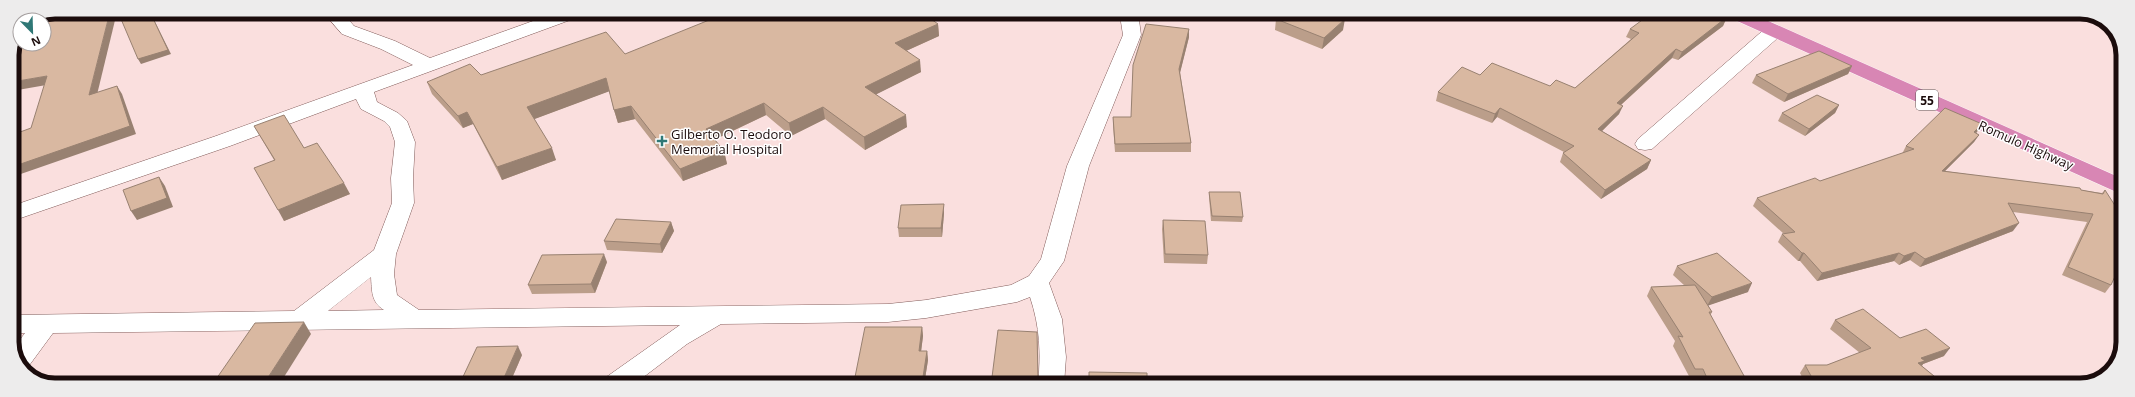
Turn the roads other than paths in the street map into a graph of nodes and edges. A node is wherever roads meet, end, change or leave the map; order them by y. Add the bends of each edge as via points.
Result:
1 (338, 19) edge
2 (556, 19) edge
3 (1129, 19) edge
4 (1747, 19) edge
5 (1774, 31) junction
6 (431, 66) junction
7 (364, 90) junction
8 (1644, 144) dead end
9 (2116, 185) edge
10 (19, 212) edge
11 (384, 254) junction
12 (1037, 282) junction
13 (717, 315) junction
14 (415, 319) junction
15 (299, 321) junction
16 (19, 324) edge
17 (46, 324) junction
18 (22, 356) edge
19 (623, 378) edge
20 (1052, 378) edge

1 - 6 street via 348,30 388,45
2 - 6 street
3 - 12 street via 1132,34 1078,166 1052,261
4 - 5 highway, Romulo Highway / 55
5 - 8 street
5 - 9 highway, Romulo Highway / 55
6 - 7 street
7 - 10 street
7 - 11 street via 368,104 400,125 405,142 403,203
11 - 14 street via 382,274 385,300
11 - 15 street
12 - 13 street via 1017,293 926,309
12 - 20 street via 1050,319 1053,357
13 - 14 street
13 - 19 street via 678,337
14 - 15 street
15 - 17 street
16 - 17 street
17 - 18 street

